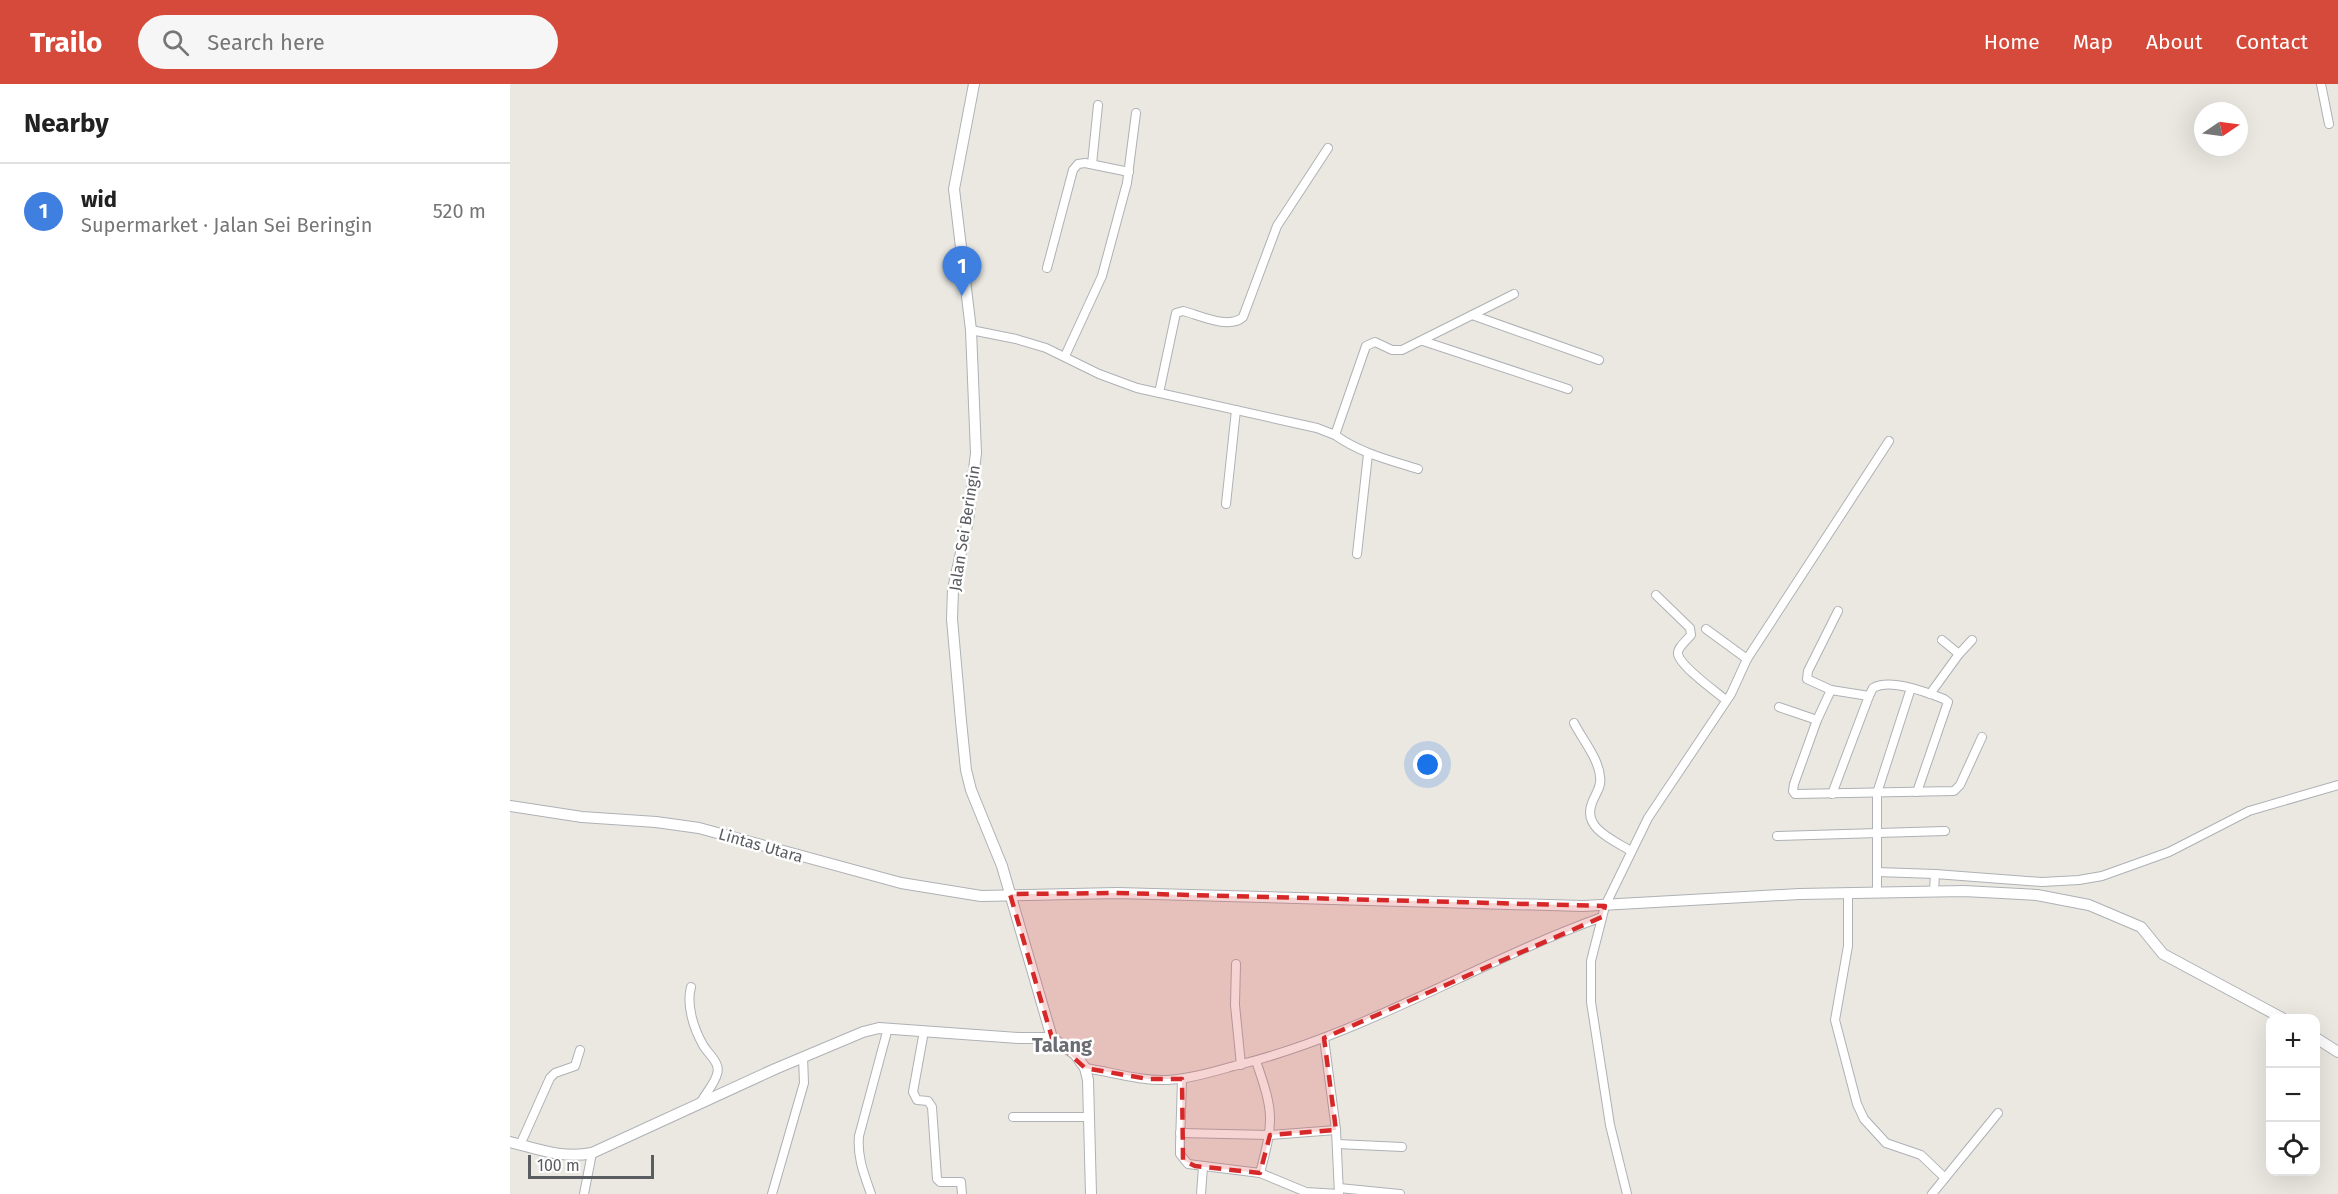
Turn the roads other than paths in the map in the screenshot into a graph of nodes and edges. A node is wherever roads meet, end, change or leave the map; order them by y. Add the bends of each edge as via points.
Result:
1 (974, 84) edge
2 (2321, 84) edge
3 (1098, 105) dead end
4 (1136, 113) dead end
5 (2330, 124) dead end
6 (1328, 148) dead end
7 (1092, 164) junction
8 (1129, 172) junction
9 (1047, 268) dead end
10 (1514, 294) dead end
11 (1472, 315) junction
12 (971, 330) junction
13 (1423, 341) junction
14 (1065, 356) junction
15 (1599, 360) dead end
16 (1568, 389) dead end
17 (1159, 393) junction
18 (1236, 410) junction
19 (1335, 435) junction
20 (1889, 441) dead end
21 (1368, 454) junction
22 (1418, 469) dead end
23 (1226, 504) dead end
24 (1357, 554) dead end
25 (1656, 595) dead end
26 (1838, 611) dead end
27 (1706, 629) dead end
28 (1942, 640) dead end
29 (1972, 640) dead end
30 (1959, 654) junction
31 (1747, 659) junction
32 (1911, 688) junction
33 (1831, 690) junction
34 (1930, 693) junction
35 (1869, 696) junction
36 (1726, 700) junction
37 (1779, 707) dead end
38 (1817, 720) junction
39 (1574, 723) dead end
40 (1982, 737) dead end
41 (2338, 785) edge
42 (1917, 792) junction
43 (1877, 793) junction
44 (1832, 794) junction
45 (510, 806) edge
46 (1945, 831) dead end
47 (1876, 833) junction
48 (1777, 836) dead end
49 (1631, 851) junction
50 (1877, 872) junction
51 (1935, 874) junction
52 (1934, 891) junction
53 (1877, 892) junction
54 (1010, 894) junction
55 (1848, 894) junction
56 (1605, 906) junction
57 (1602, 917) junction
58 (1236, 964) dead end
59 (692, 987) dead end
60 (2275, 1014) edge
61 (888, 1028) junction
62 (924, 1031) junction
63 (1052, 1038) junction
64 (1324, 1038) junction
65 (2320, 1041) edge
66 (580, 1050) dead end
67 (2338, 1052) edge
68 (803, 1057) junction
69 (1256, 1061) junction
70 (1241, 1065) junction
71 (1085, 1068) junction
72 (1182, 1079) junction
73 (701, 1102) junction
74 (1998, 1113) dead end
75 (1013, 1117) dead end
76 (1089, 1117) junction
77 (1336, 1130) junction
78 (1180, 1133) junction
79 (1270, 1136) junction
80 (515, 1144) edge
81 (1336, 1144) junction
82 (1402, 1147) dead end
83 (592, 1153) junction
84 (1203, 1167) junction
85 (1260, 1173) junction
86 (1945, 1178) junction
87 (1339, 1192) edge
88 (1934, 1193) edge
89 (584, 1194) edge
90 (772, 1194) edge
91 (871, 1194) edge
92 (962, 1194) edge
93 (1091, 1194) edge
94 (1201, 1194) edge
95 (1400, 1194) edge
96 (1627, 1194) edge

1 - 12 street, Jalan Sei Beringin via 954,189
2 - 5 street
3 - 7 street
4 - 8 street
6 - 17 street via 1277,226 1243,317 1226,322 1183,311 1176,314
7 - 8 street
7 - 9 street via 1078,164 1073,170
8 - 14 street via 1102,276
10 - 11 street
11 - 13 street
11 - 15 street
12 - 14 street via 1023,341
12 - 54 street, Jalan Sei Beringin via 974,474 954,584 952,619 968,780
13 - 16 street
13 - 19 street via 1399,351 1374,342 1366,346
14 - 17 street via 1116,382
17 - 18 street
18 - 19 street
18 - 23 street
19 - 21 street
20 - 31 street
21 - 22 street
21 - 24 street
25 - 36 street via 1690,628 1691,635 1679,649 1678,657
26 - 33 street via 1807,675 1810,681
27 - 31 street
28 - 30 street
29 - 30 street
30 - 34 street
31 - 36 street
32 - 34 street
32 - 35 street via 1878,685
32 - 43 street
33 - 35 street
33 - 38 street
34 - 42 street via 1948,704
35 - 44 street
36 - 49 street via 1648,818
37 - 38 street
38 - 44 street via 1793,791 1801,795
39 - 49 street via 1601,778 1590,810 1591,821
40 - 42 street via 1958,789
41 - 51 street via 2249,811 2169,852 2102,876 2042,882
42 - 43 street
43 - 44 street
43 - 47 street
45 - 54 street, Lintas Utara via 699,828 901,884 981,896
46 - 47 street
47 - 48 street
47 - 50 street
49 - 56 street
50 - 51 street
50 - 53 street
51 - 52 street
52 - 53 street, Lintas Utara
52 - 60 street, Lintas Utara via 2017,893 2061,898 2100,909 2141,927 2163,954
53 - 55 street, Lintas Utara
54 - 56 street, Lintas Utara via 1117,893
54 - 63 street, Jalan Sei Beringin
55 - 56 street, Lintas Utara via 1720,897
55 - 86 street via 1848,946 1835,1020 1857,1104 1864,1119 1886,1143 1921,1155
56 - 57 street
57 - 64 street via 1539,941
57 - 96 street via 1591,961 1590,1002 1610,1125
58 - 70 street via 1235,1005
59 - 73 street via 695,1027 718,1068
61 - 62 street
61 - 68 street via 863,1032
61 - 91 street via 858,1143 860,1163
62 - 63 street
62 - 92 street via 913,1092 917,1100 928,1101 932,1107 937,1179 961,1182
63 - 71 street via 1075,1054
64 - 69 street
64 - 77 street
65 - 67 street
66 - 80 street via 575,1066 550,1078
68 - 73 street
68 - 90 street via 804,1083
69 - 70 street
69 - 79 street via 1271,1110
70 - 72 street
71 - 72 street via 1148,1079
71 - 76 street
72 - 78 street
73 - 83 street
74 - 86 street
75 - 76 street
76 - 93 street
77 - 79 street
77 - 81 street
78 - 79 street
78 - 84 street via 1183,1160
79 - 85 street
80 - 83 street via 571,1156
81 - 82 street
81 - 87 street
83 - 89 street
84 - 85 street
84 - 94 street
85 - 87 street via 1306,1192
86 - 88 street
87 - 95 street

